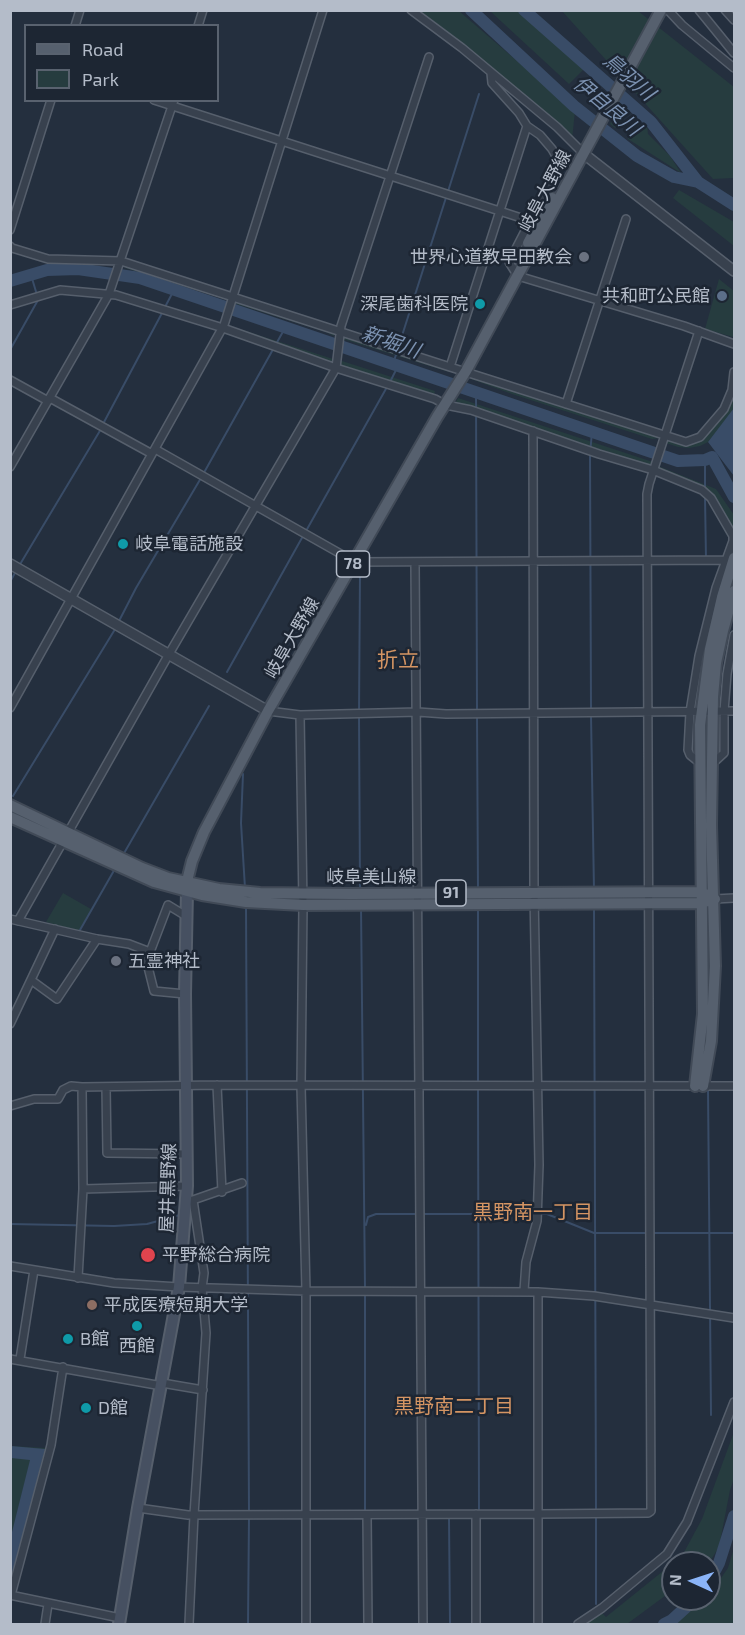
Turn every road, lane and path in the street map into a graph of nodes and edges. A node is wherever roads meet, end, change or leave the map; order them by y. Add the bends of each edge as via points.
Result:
1 (323, 10) edge
2 (411, 10) edge
3 (699, 10) edge
4 (724, 10) edge
5 (660, 12) edge
6 (734, 17) edge
7 (735, 53) edge
8 (429, 57) dead end
9 (735, 68) edge
10 (491, 72) junction
11 (50, 102) edge
12 (173, 103) edge
13 (526, 126) junction
14 (280, 142) junction
15 (583, 148) junction
16 (391, 177) junction
17 (500, 212) junction
18 (626, 219) dead end
19 (538, 224) junction
20 (10, 230) edge
21 (10, 246) edge
22 (121, 263) junction
23 (735, 271) edge
24 (516, 273) junction
25 (110, 293) junction
26 (231, 299) junction
27 (600, 301) junction
28 (10, 304) edge
29 (223, 326) junction
30 (699, 331) junction
31 (339, 335) junction
32 (735, 344) edge
33 (336, 364) junction
34 (459, 369) junction
35 (735, 372) edge
36 (10, 380) edge
37 (49, 399) junction
38 (445, 402) junction
39 (566, 404) junction
40 (533, 431) junction
41 (664, 438) junction
42 (153, 451) junction
43 (10, 467) edge
44 (654, 468) junction
45 (256, 507) junction
46 (729, 560) edge
47 (533, 561) junction
48 (647, 561) junction
49 (355, 562) junction
50 (415, 563) junction
51 (10, 564) edge
52 (735, 591) edge
53 (71, 599) junction
54 (733, 632) edge
55 (169, 654) junction
56 (10, 708) edge
57 (268, 711) junction
58 (648, 711) junction
59 (718, 711) junction
60 (735, 711) edge
61 (418, 712) junction
62 (696, 712) junction
63 (532, 713) junction
64 (300, 715) junction
65 (705, 764) junction
66 (10, 805) edge
67 (10, 817) edge
68 (66, 837) junction
69 (187, 886) junction
70 (534, 892) junction
71 (701, 897) junction
72 (418, 898) junction
73 (648, 898) junction
74 (735, 898) edge
75 (303, 899) junction
76 (715, 899) junction
77 (534, 904) junction
78 (186, 916) junction
79 (14, 920) edge
80 (56, 929) junction
81 (97, 939) junction
82 (150, 952) junction
83 (31, 980) junction
84 (185, 994) junction
85 (10, 1024) edge
86 (217, 1085) junction
87 (538, 1085) junction
88 (187, 1086) junction
89 (301, 1086) junction
90 (649, 1086) junction
91 (699, 1086) junction
92 (735, 1086) edge
93 (82, 1087) junction
94 (106, 1087) junction
95 (420, 1087) junction
96 (10, 1106) edge
97 (187, 1154) junction
98 (242, 1184) dead end
99 (187, 1186) junction
100 (83, 1189) junction
101 (222, 1192) junction
102 (189, 1201) junction
103 (10, 1266) edge
104 (34, 1270) junction
105 (78, 1278) junction
106 (179, 1287) junction
107 (202, 1288) junction
108 (422, 1290) junction
109 (306, 1291) junction
110 (524, 1291) junction
111 (538, 1292) junction
112 (651, 1306) junction
113 (735, 1312) edge
114 (717, 1315) junction
115 (735, 1318) edge
116 (10, 1359) edge
117 (20, 1359) junction
118 (63, 1366) junction
119 (162, 1384) junction
120 (203, 1390) junction
121 (735, 1401) edge
122 (138, 1508) junction
123 (306, 1514) junction
124 (423, 1514) junction
125 (476, 1514) junction
126 (538, 1514) junction
127 (194, 1515) junction
128 (367, 1515) junction
129 (11, 1595) edge
130 (48, 1604) junction
131 (120, 1622) edge
132 (45, 1624) edge
133 (189, 1624) edge
134 (306, 1624) edge
135 (368, 1624) edge
136 (423, 1624) edge
137 (476, 1624) edge
138 (538, 1624) edge
139 (578, 1624) edge

1 - 14 street
2 - 10 street
3 - 7 street
4 - 6 street
5 - 9 street
5 - 15 main road, 岐阜大野線 / 78
8 - 16 street
10 - 13 street via 492,83
10 - 15 street
11 - 20 street
12 - 14 street
12 - 22 street
13 - 17 street
13 - 19 street via 540,135 560,162
14 - 16 street
14 - 26 street
15 - 19 main road, 岐阜大野線 / 78
15 - 23 street
16 - 17 street
16 - 31 street
17 - 19 street
17 - 34 street
18 - 27 street
19 - 24 main road, 岐阜大野線 / 78
21 - 22 street via 48,259
22 - 25 street
22 - 26 street
24 - 27 street
24 - 34 main road, 岐阜大野線 / 78
25 - 28 street via 60,290
25 - 29 street
25 - 37 street
26 - 29 street
26 - 31 street
27 - 30 street
27 - 39 street
29 - 33 street
29 - 42 street
30 - 32 street
30 - 41 street
31 - 33 street
31 - 34 street
33 - 38 street
33 - 45 street
34 - 38 main road, 岐阜大野線 / 78
34 - 39 street
35 - 41 street via 724,409 700,437 686,441
36 - 37 street
37 - 42 street
37 - 43 street
38 - 40 street
38 - 49 main road, 岐阜大野線 / 78
39 - 41 street
40 - 44 street
40 - 47 street
41 - 44 street
42 - 45 street
42 - 53 street
44 - 46 street via 711,498 733,536
44 - 48 street via 647,494
45 - 49 street
45 - 55 street
46 - 48 street
46 - 62 main road
46 - 62 street via 707,624
47 - 48 street
47 - 50 street
47 - 63 street
48 - 58 street
49 - 50 street
49 - 57 main road, 岐阜大野線 / 78
50 - 61 street
51 - 53 street
52 - 59 main road via 716,663
53 - 55 street
53 - 56 street
54 - 59 street
55 - 57 street
55 - 68 street
57 - 64 street
57 - 69 main road, 岐阜大野線 / 78 via 204,832
58 - 62 street
58 - 63 street
58 - 73 street
59 - 60 street
59 - 62 street
59 - 65 main road
61 - 63 street
61 - 64 street
61 - 72 street
62 - 65 main road
63 - 70 street
64 - 75 street
65 - 71 main road
65 - 76 main road
66 - 68 main road
67 - 68 main road
68 - 69 main road
68 - 79 street
69 - 75 main road, 岐阜美山線 / 91
69 - 78 main road, 屋井黒野線
70 - 72 main road, 岐阜美山線 / 91
70 - 73 main road, 岐阜美山線 / 91
70 - 77 street
71 - 73 main road, 岐阜美山線 / 91
71 - 76 main road, 岐阜美山線 / 91
71 - 91 main road via 704,965
72 - 75 main road, 岐阜美山線 / 91
72 - 77 main road, 岐阜美山線 / 91
72 - 95 street
73 - 77 main road, 岐阜美山線 / 91
73 - 90 street
74 - 76 street
75 - 89 street
76 - 91 main road via 713,1015
77 - 87 street
78 - 82 street via 168,905
78 - 84 main road, 屋井黒野線
79 - 80 street
80 - 81 street
80 - 83 street
81 - 82 street
81 - 83 street via 57,999
82 - 84 street via 148,967 154,991
83 - 85 street
84 - 88 main road, 屋井黒野線
86 - 88 street
86 - 89 street
86 - 101 street
87 - 90 street
87 - 95 street
87 - 110 street via 537,1221 526,1262
88 - 94 street
88 - 97 main road, 屋井黒野線
89 - 95 street
89 - 109 street
90 - 91 street
90 - 112 street
91 - 92 street
93 - 94 street
93 - 96 street via 63,1090 58,1099 34,1099
93 - 100 street
94 - 97 street via 107,1154
95 - 108 street
97 - 99 main road, 屋井黒野線
98 - 101 street
99 - 100 street
99 - 102 main road, 屋井黒野線
100 - 105 street
101 - 102 street
102 - 106 main road, 屋井黒野線
102 - 107 street via 204,1273
103 - 104 street
104 - 105 street
104 - 117 street
105 - 106 street
106 - 107 street
106 - 119 main road, 屋井黒野線
107 - 109 street
107 - 120 street via 206,1333
108 - 109 street
108 - 110 street
108 - 124 street
109 - 123 street
110 - 111 street
111 - 112 street
111 - 126 street
112 - 114 street
112 - 126 street via 651,1512
113 - 114 street
114 - 115 street
116 - 117 street
117 - 118 street
118 - 119 street
118 - 129 street via 51,1445
119 - 120 street
119 - 122 main road, 屋井黒野線
120 - 127 street
121 - 139 street via 687,1522 667,1554
122 - 127 street
122 - 131 main road, 屋井黒野線
123 - 127 street
123 - 128 street
123 - 134 street
124 - 125 street
124 - 128 street
124 - 136 street
125 - 126 street
125 - 137 street
126 - 138 street
127 - 133 street
128 - 135 street
129 - 130 street
130 - 131 street
130 - 132 street

